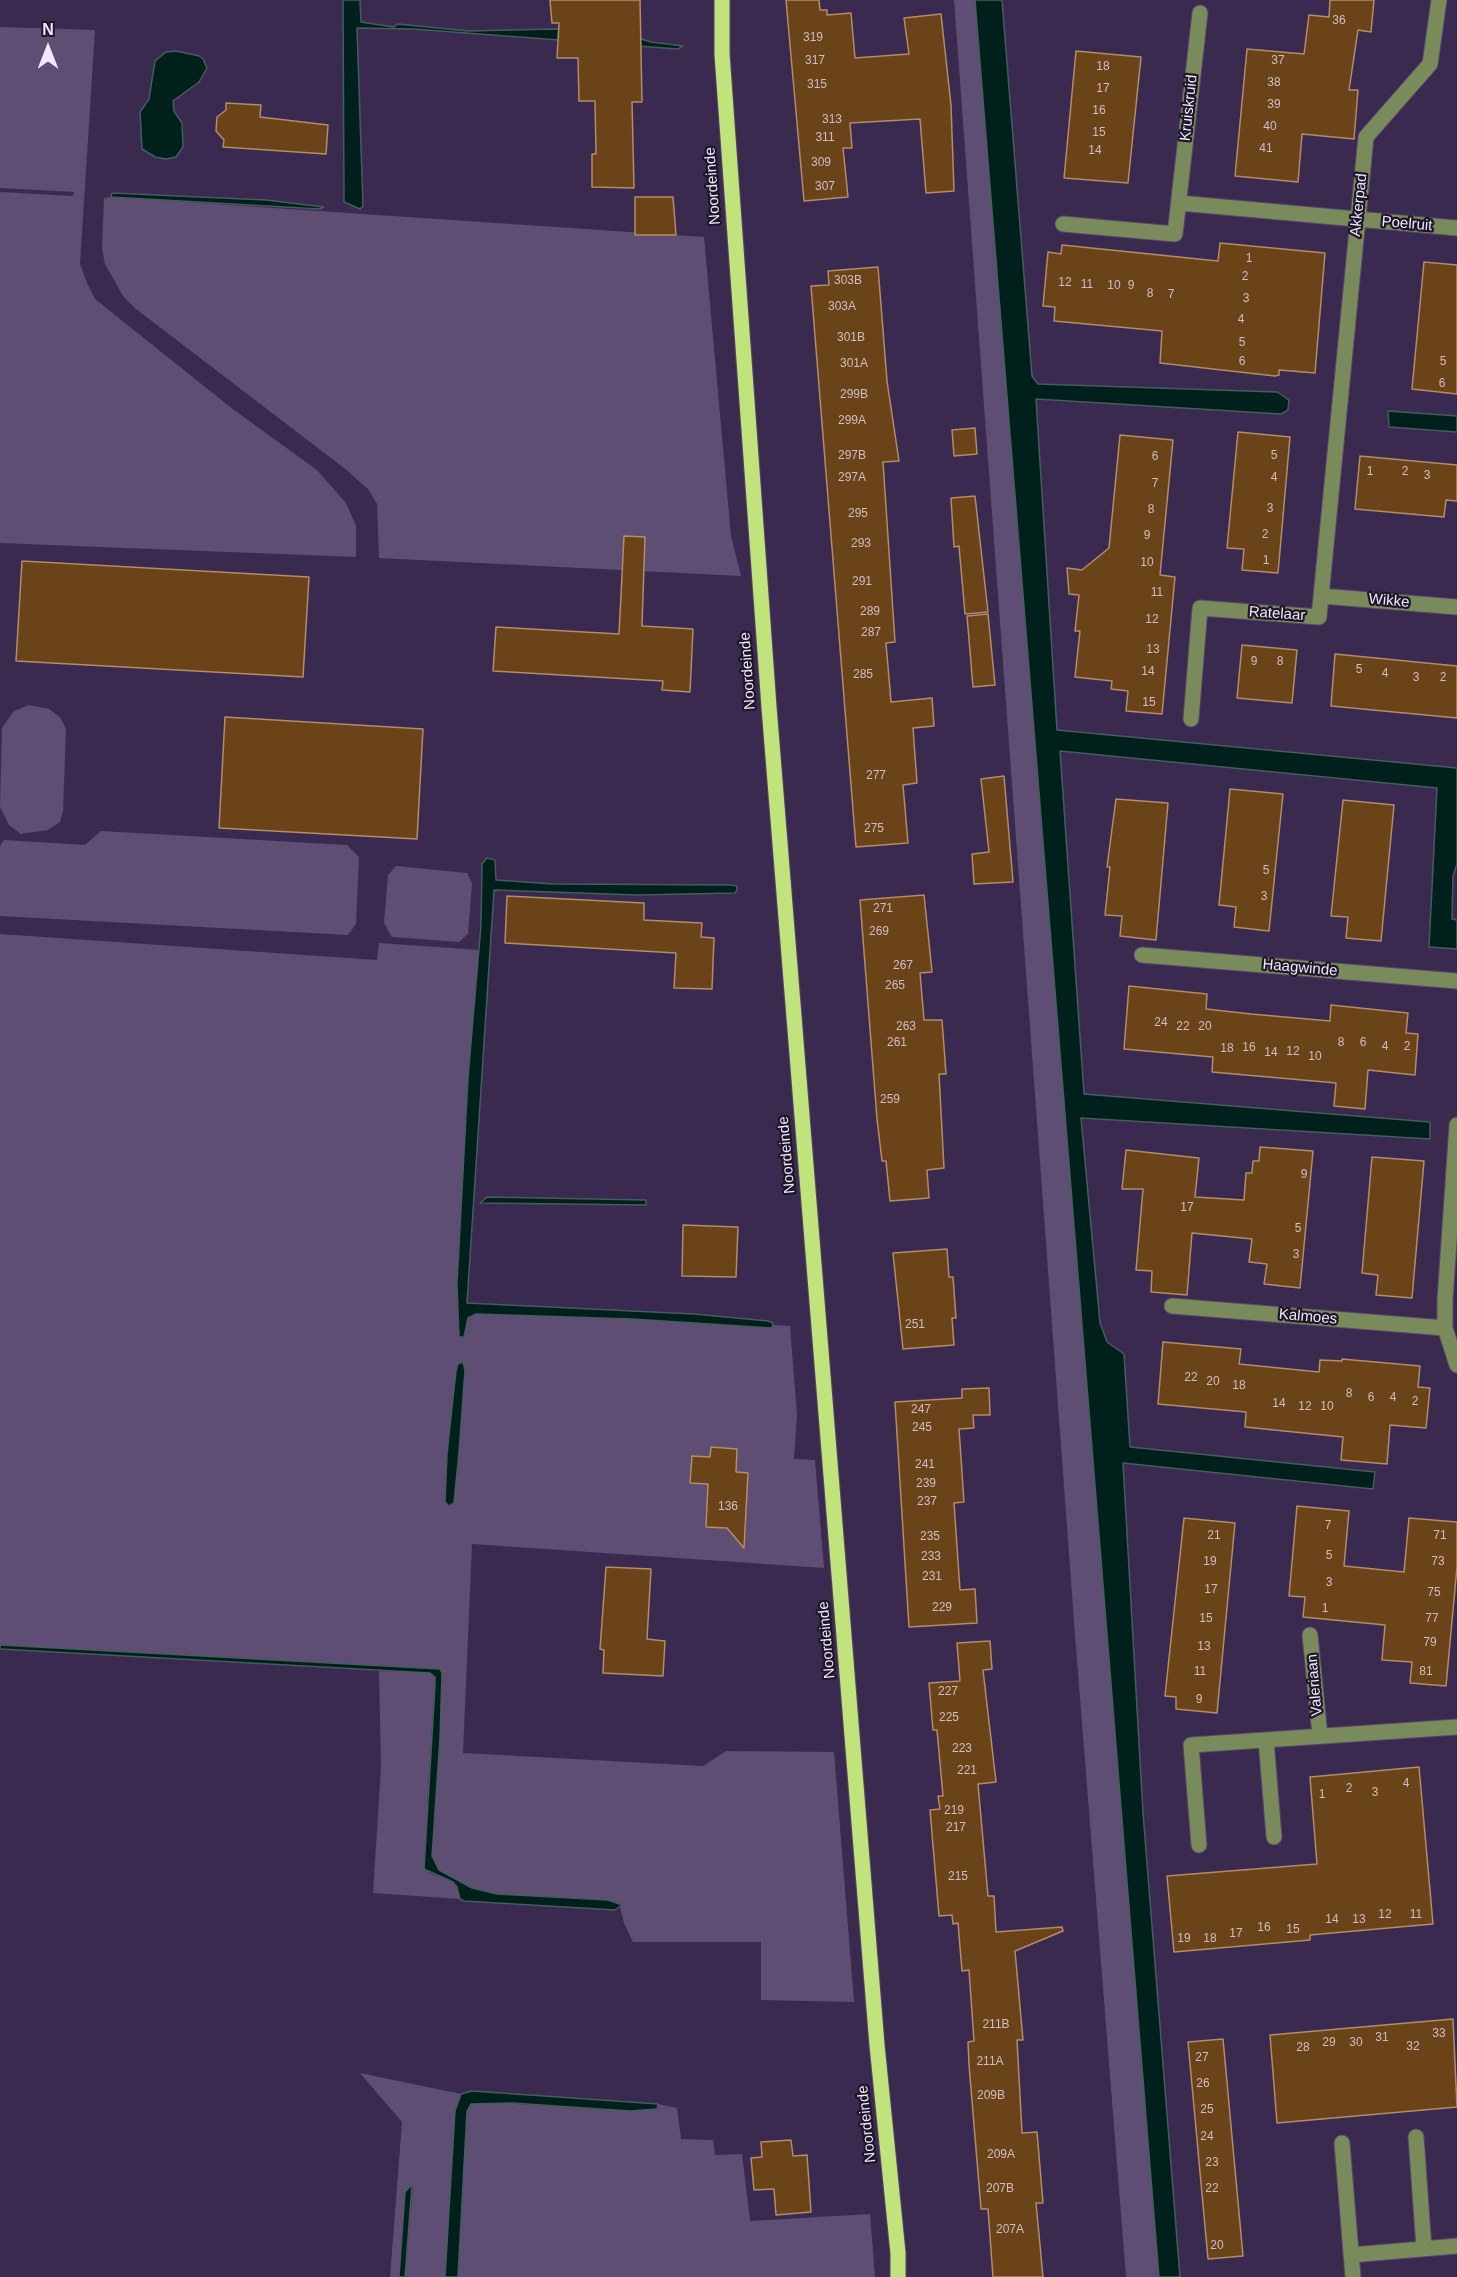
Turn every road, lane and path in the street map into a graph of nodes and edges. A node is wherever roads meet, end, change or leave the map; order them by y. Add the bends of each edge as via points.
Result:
1 (711, 0) edge
2 (722, 0) edge
3 (1439, 0) edge
4 (1200, 13) dead end
5 (722, 54) junction
6 (1179, 202) junction
7 (1358, 220) junction
8 (1063, 224) dead end
9 (1457, 228) edge
10 (1336, 434) joint
11 (1321, 596) junction
12 (1457, 607) edge
13 (1191, 719) dead end
14 (1142, 955) dead end
15 (1457, 981) edge
16 (1457, 1125) edge
17 (1457, 1142) edge
18 (1172, 1306) dead end
19 (1445, 1328) junction
20 (1457, 1365) edge
21 (1311, 1635) dead end
22 (1457, 1727) edge
23 (1320, 1736) junction
24 (1266, 1740) junction
25 (1274, 1837) dead end
26 (1199, 1845) dead end
27 (1416, 2136) dead end
28 (1342, 2143) dead end
29 (1457, 2246) edge
30 (1424, 2248) junction
31 (898, 2253) junction
32 (1351, 2255) junction
33 (898, 2277) edge
34 (905, 2277) edge
35 (1353, 2277) edge

1 - 5 main road, Noordeinde
2 - 5 main road, Noordeinde
3 - 7 street, Akkerpad via 1430,64 1366,137
4 - 6 street, Kruiskruid
5 - 31 main road, Noordeinde via 771,730 877,2045
6 - 7 street
6 - 8 street, Kruiskruid via 1175,234
7 - 9 street, Poelruit
7 - 10 street, Akkerpad
10 - 11 street, Ratelaar
11 - 12 street, Wikke
11 - 13 street, Ratelaar via 1319,617 1200,608
14 - 15 street, Haagwinde
16 - 17 street
17 - 19 street
18 - 19 street, Kalmoes
19 - 20 street
21 - 23 street, Valeriaan
22 - 23 street
23 - 24 street
24 - 25 street
24 - 26 street via 1191,1745
27 - 30 street
28 - 32 street
29 - 30 street
30 - 32 street
31 - 33 main road, Noordeinde
31 - 34 main road, Noordeinde
32 - 35 street

